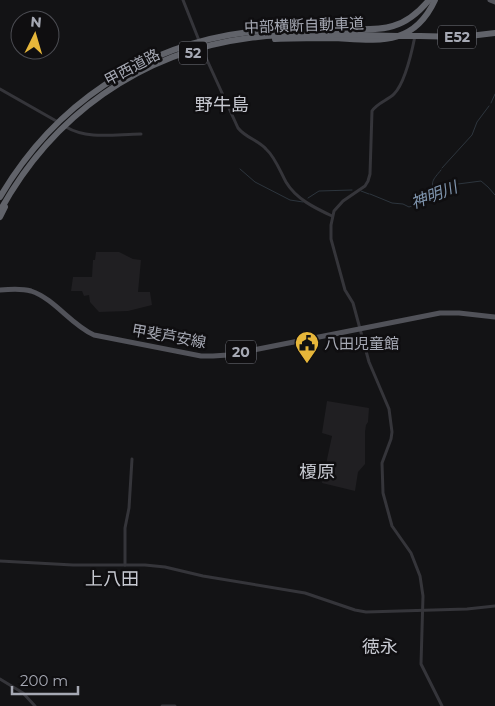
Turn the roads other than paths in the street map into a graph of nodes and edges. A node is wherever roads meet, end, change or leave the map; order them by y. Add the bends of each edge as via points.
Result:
1 (183, 0) edge
2 (429, 0) edge
3 (434, 0) edge
4 (490, 0) edge
5 (495, 2) edge
6 (412, 29) junction
7 (495, 33) edge
8 (199, 42) junction
9 (203, 50) junction
10 (0, 89) edge
11 (57, 122) junction
12 (66, 127) junction
13 (140, 134) dead end
14 (0, 197) edge
15 (0, 211) edge
16 (332, 216) junction
17 (0, 218) edge
18 (0, 290) edge
19 (495, 317) edge
20 (360, 328) junction
21 (132, 459) dead end
22 (0, 561) edge
23 (125, 565) junction
24 (495, 606) edge
25 (423, 610) junction
26 (0, 680) edge
27 (35, 706) edge
28 (162, 706) edge
29 (175, 706) edge
30 (442, 706) edge

1 - 8 street
2 - 8 highway, 甲西道路 / 52 via 406,21 383,28 270,30
3 - 6 highway, 甲西道路 / 52 via 425,17
4 - 5 main road
6 - 9 highway, 甲西道路 / 52 via 393,38 378,40 267,39
6 - 16 street via 415,38 399,87 372,111 367,184 337,206
7 - 15 highway, 中部横断自動車道 / E52, bridge via 461,37 265,37 207,46 166,60 114,86 69,121 30,163
8 - 9 street
8 - 11 highway, 甲西道路 / 52 via 150,59 118,76
9 - 12 highway, 甲西道路 / 52 via 165,63 128,81
9 - 16 street via 238,128 268,151 298,196
10 - 11 street
11 - 12 street
11 - 14 highway, 甲西道路 / 52 via 28,155
12 - 13 street via 73,132 91,135
12 - 17 highway, 甲西道路 / 52 via 24,176
16 - 20 street via 333,247
18 - 20 main road, 甲斐芦安線 / 20 via 24,289 38,294 94,335 207,356
19 - 20 main road, 甲斐芦安線 / 20 via 440,313
20 - 25 street via 369,362 390,415 391,439 382,463 383,493 392,526 410,553 420,576
21 - 23 street
22 - 23 street
23 - 25 street via 164,567 282,588 366,612
24 - 25 street
25 - 30 street via 421,664
26 - 27 street
28 - 29 street

